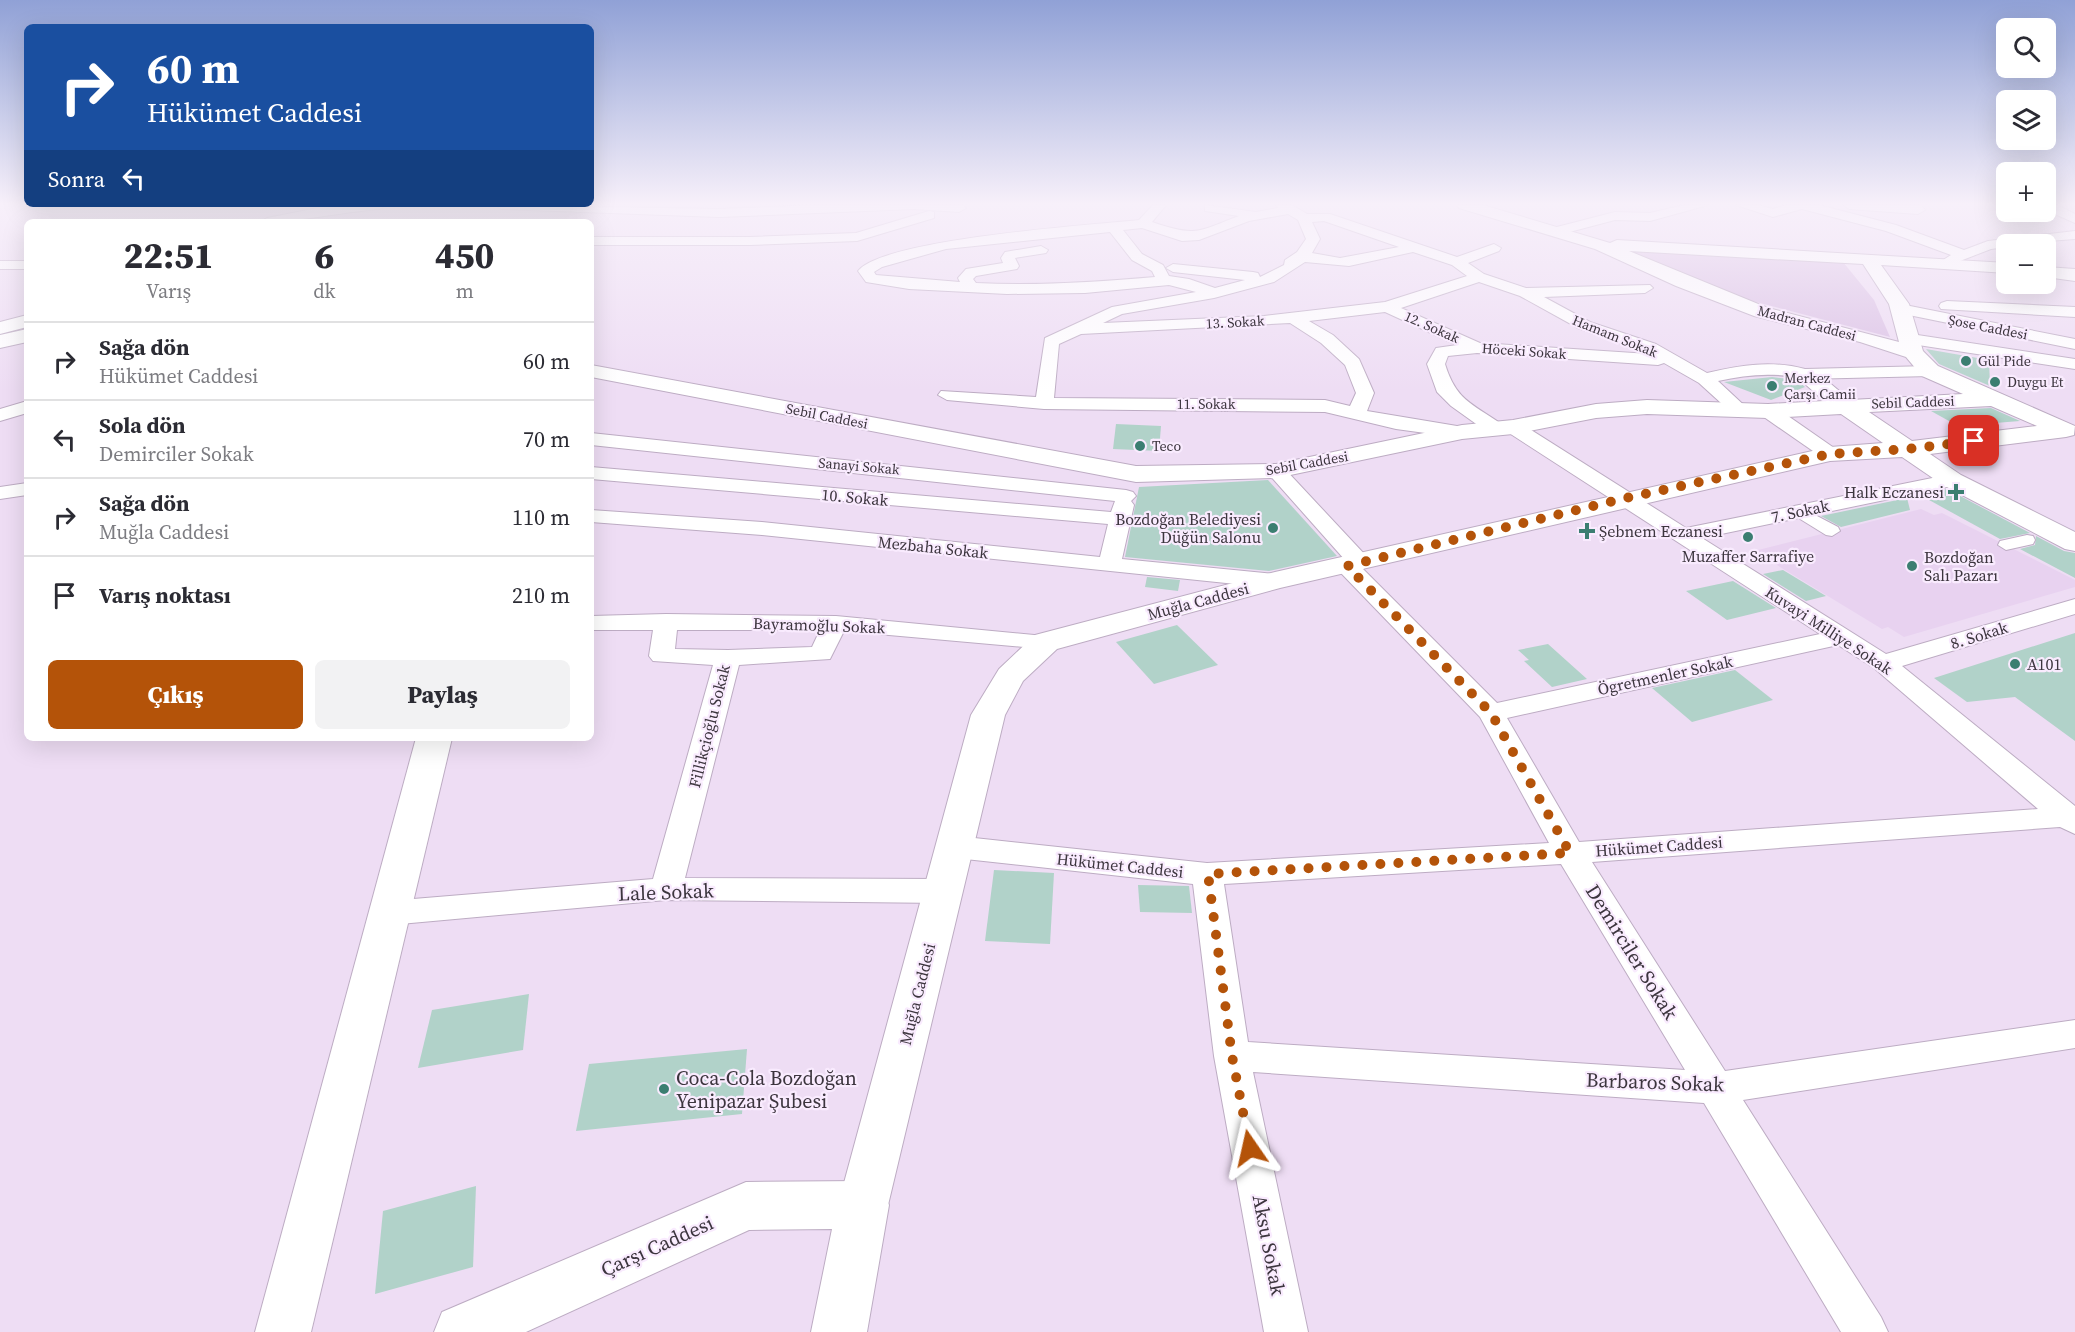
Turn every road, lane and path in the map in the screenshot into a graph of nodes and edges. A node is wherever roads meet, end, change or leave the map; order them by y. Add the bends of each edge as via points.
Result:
1 (873, 267) edge
2 (1004, 267) edge
3 (1151, 267) edge
4 (1279, 267) edge
5 (1291, 267) edge
6 (1465, 267) edge
7 (1652, 267) edge
8 (1874, 267) edge
9 (2056, 273) edge
10 (1161, 274) junction
11 (2075, 275) edge
12 (1479, 277) junction
13 (970, 286) junction
14 (1645, 288) dead end
15 (1525, 292) junction
16 (1214, 293) junction
17 (1387, 307) junction
18 (1900, 307) junction
19 (2075, 312) edge
20 (1294, 318) junction
21 (24, 322) edge
22 (0, 328) edge
23 (1080, 329) junction
24 (24, 336) edge
25 (0, 342) edge
26 (2075, 344) edge
27 (1912, 346) junction
28 (1477, 348) junction
29 (1672, 361) junction
30 (2075, 364) edge
31 (1930, 371) junction
32 (594, 373) edge
33 (1805, 374) junction
34 (1705, 379) junction
35 (947, 395) dead end
36 (1991, 399) junction
37 (1044, 403) junction
38 (1843, 405) junction
39 (24, 408) edge
40 (1739, 409) junction
41 (1768, 411) junction
42 (1357, 412) junction
43 (0, 415) edge
44 (1503, 427) junction
45 (1462, 432) junction
46 (2071, 432) edge
47 (594, 439) edge
48 (1908, 449) junction
49 (1830, 454) junction
50 (1276, 471) junction
51 (594, 472) edge
52 (1136, 474) junction
53 (1952, 480) junction
54 (24, 489) edge
55 (0, 493) edge
56 (844, 496) junction
57 (1126, 496) junction
58 (1626, 498) junction
59 (1798, 511) junction
60 (594, 516) edge
61 (1119, 519) junction
62 (1832, 531) dead end
63 (821, 534) junction
64 (1683, 535) junction
65 (2026, 540) dead end
66 (2075, 543) edge
67 (2006, 545) dead end
68 (1354, 565) junction
69 (1109, 566) junction
70 (1275, 581) junction
71 (2075, 606) edge
72 (666, 621) junction
73 (594, 623) edge
74 (836, 623) junction
75 (1840, 637) junction
76 (1046, 642) junction
77 (728, 658) junction
78 (1883, 663) junction
79 (1491, 713) junction
80 (433, 741) edge
81 (2072, 819) edge
82 (956, 847) junction
83 (1570, 853) junction
84 (1208, 874) junction
85 (666, 889) junction
86 (943, 891) junction
87 (389, 914) junction
88 (2075, 1034) edge
89 (1232, 1056) junction
90 (1716, 1088) junction
91 (863, 1204) junction
92 (283, 1332) edge
93 (462, 1332) edge
94 (839, 1332) edge
95 (1286, 1332) edge
96 (1866, 1332) edge

1 - 13 street via 865,271 870,279 885,282
2 - 13 street via 971,272 965,278
3 - 10 street
4 - 10 street via 1262,276 1234,276 1191,268
5 - 16 street via 1269,279
6 - 12 street, Hamam Sokak
7 - 27 street, Madran Caddesi via 1733,302
8 - 18 street
9 - 11 street
10 - 13 street via 1085,288
10 - 16 street
12 - 15 street, Hamam Sokak
12 - 17 street, 13. Sokak
14 - 15 street
15 - 29 street, Hamam Sokak via 1584,325 1650,348
16 - 23 street via 1118,309
17 - 20 street, 13. Sokak
17 - 28 street, 12. Sokak
18 - 19 street
18 - 26 street, Şose Caddesi
18 - 27 street
20 - 23 street, 13. Sokak
20 - 42 street via 1327,339 1353,363 1365,393
21 - 22 street
23 - 37 street, 13. Sokak via 1051,342
24 - 25 main road
27 - 30 street
27 - 31 street
28 - 29 street, Höceki Sokak
28 - 44 street, Höceki Sokak via 1442,352 1436,364 1443,388 1457,402
29 - 34 street, Hamam Sokak
31 - 33 street
31 - 36 street
32 - 52 street, Sebil Caddesi
33 - 34 street via 1786,369 1747,369
33 - 38 street
34 - 40 street, Hamam Sokak
35 - 37 street, 11. Sokak
36 - 38 street, Sebil Caddesi
36 - 46 street
37 - 42 street, 11. Sokak via 1325,406
38 - 41 street, Sebil Caddesi
38 - 48 street
39 - 43 street
40 - 41 street, Sebil Caddesi
40 - 44 street, Sebil Caddesi via 1647,407 1596,411
41 - 49 street
42 - 45 street, 11. Sokak via 1396,423
44 - 45 street, Sebil Caddesi
44 - 58 street, Kuvayi Milliye Sokak
45 - 50 street, Sebil Caddesi
46 - 48 street, Muğla Caddesi
47 - 57 street, Sanayi Sokak
48 - 49 street, Muğla Caddesi
48 - 53 street
49 - 58 street, Muğla Caddesi
50 - 52 street, Sebil Caddesi
50 - 68 street, Demirciler Sokak
51 - 56 street, 10. Sokak
52 - 57 street
53 - 59 street, 7. Sokak
53 - 66 street
54 - 55 street
56 - 61 street, 10. Sokak
56 - 63 street
57 - 61 street
58 - 64 street, Kuvayi Milliye Sokak
58 - 68 street, Muğla Caddesi
59 - 62 street
59 - 64 street, 7. Sokak
60 - 63 street, Mezbaha Sokak via 724,523
61 - 69 street
63 - 69 street, Mezbaha Sokak
64 - 75 street, Kuvayi Milliye Sokak
65 - 67 street
68 - 70 street, Muğla Caddesi
68 - 79 street, Demirciler Sokak
69 - 70 street, Mezbaha Sokak
70 - 76 street, Muğla Caddesi
71 - 78 street, 8. Sokak
72 - 73 street, Bayramoğlu Sokak
72 - 74 street, Bayramoğlu Sokak
72 - 77 street, Fillikçioğlu Sokak via 662,656
74 - 76 street, Bayramoğlu Sokak
74 - 77 street via 821,654
75 - 78 street, Kuvayi Milliye Sokak
75 - 79 street, Ögretmenler Sokak
76 - 82 street, Muğla Caddesi via 1010,676 988,715
77 - 85 street, Fillikçioğlu Sokak
78 - 81 street, Kuvayi Milliye Sokak
79 - 83 street, Demirciler Sokak
80 - 87 main road
81 - 83 street, Hükümet Caddesi
82 - 84 street, Hükümet Caddesi
82 - 86 street, Muğla Caddesi
83 - 84 street, Hükümet Caddesi
83 - 90 street, Demirciler Sokak
84 - 89 street, Aksu Sokak
85 - 86 street, Lale Sokak
85 - 87 street, Lale Sokak
86 - 91 street, Muğla Caddesi
87 - 92 main road
88 - 90 street, Barbaros Sokak
89 - 90 street, Barbaros Sokak
89 - 95 street, Aksu Sokak
90 - 96 street, Demirciler Sokak
91 - 93 main road, Çarşı Caddesi via 746,1206
91 - 94 main road, Muğla Caddesi

